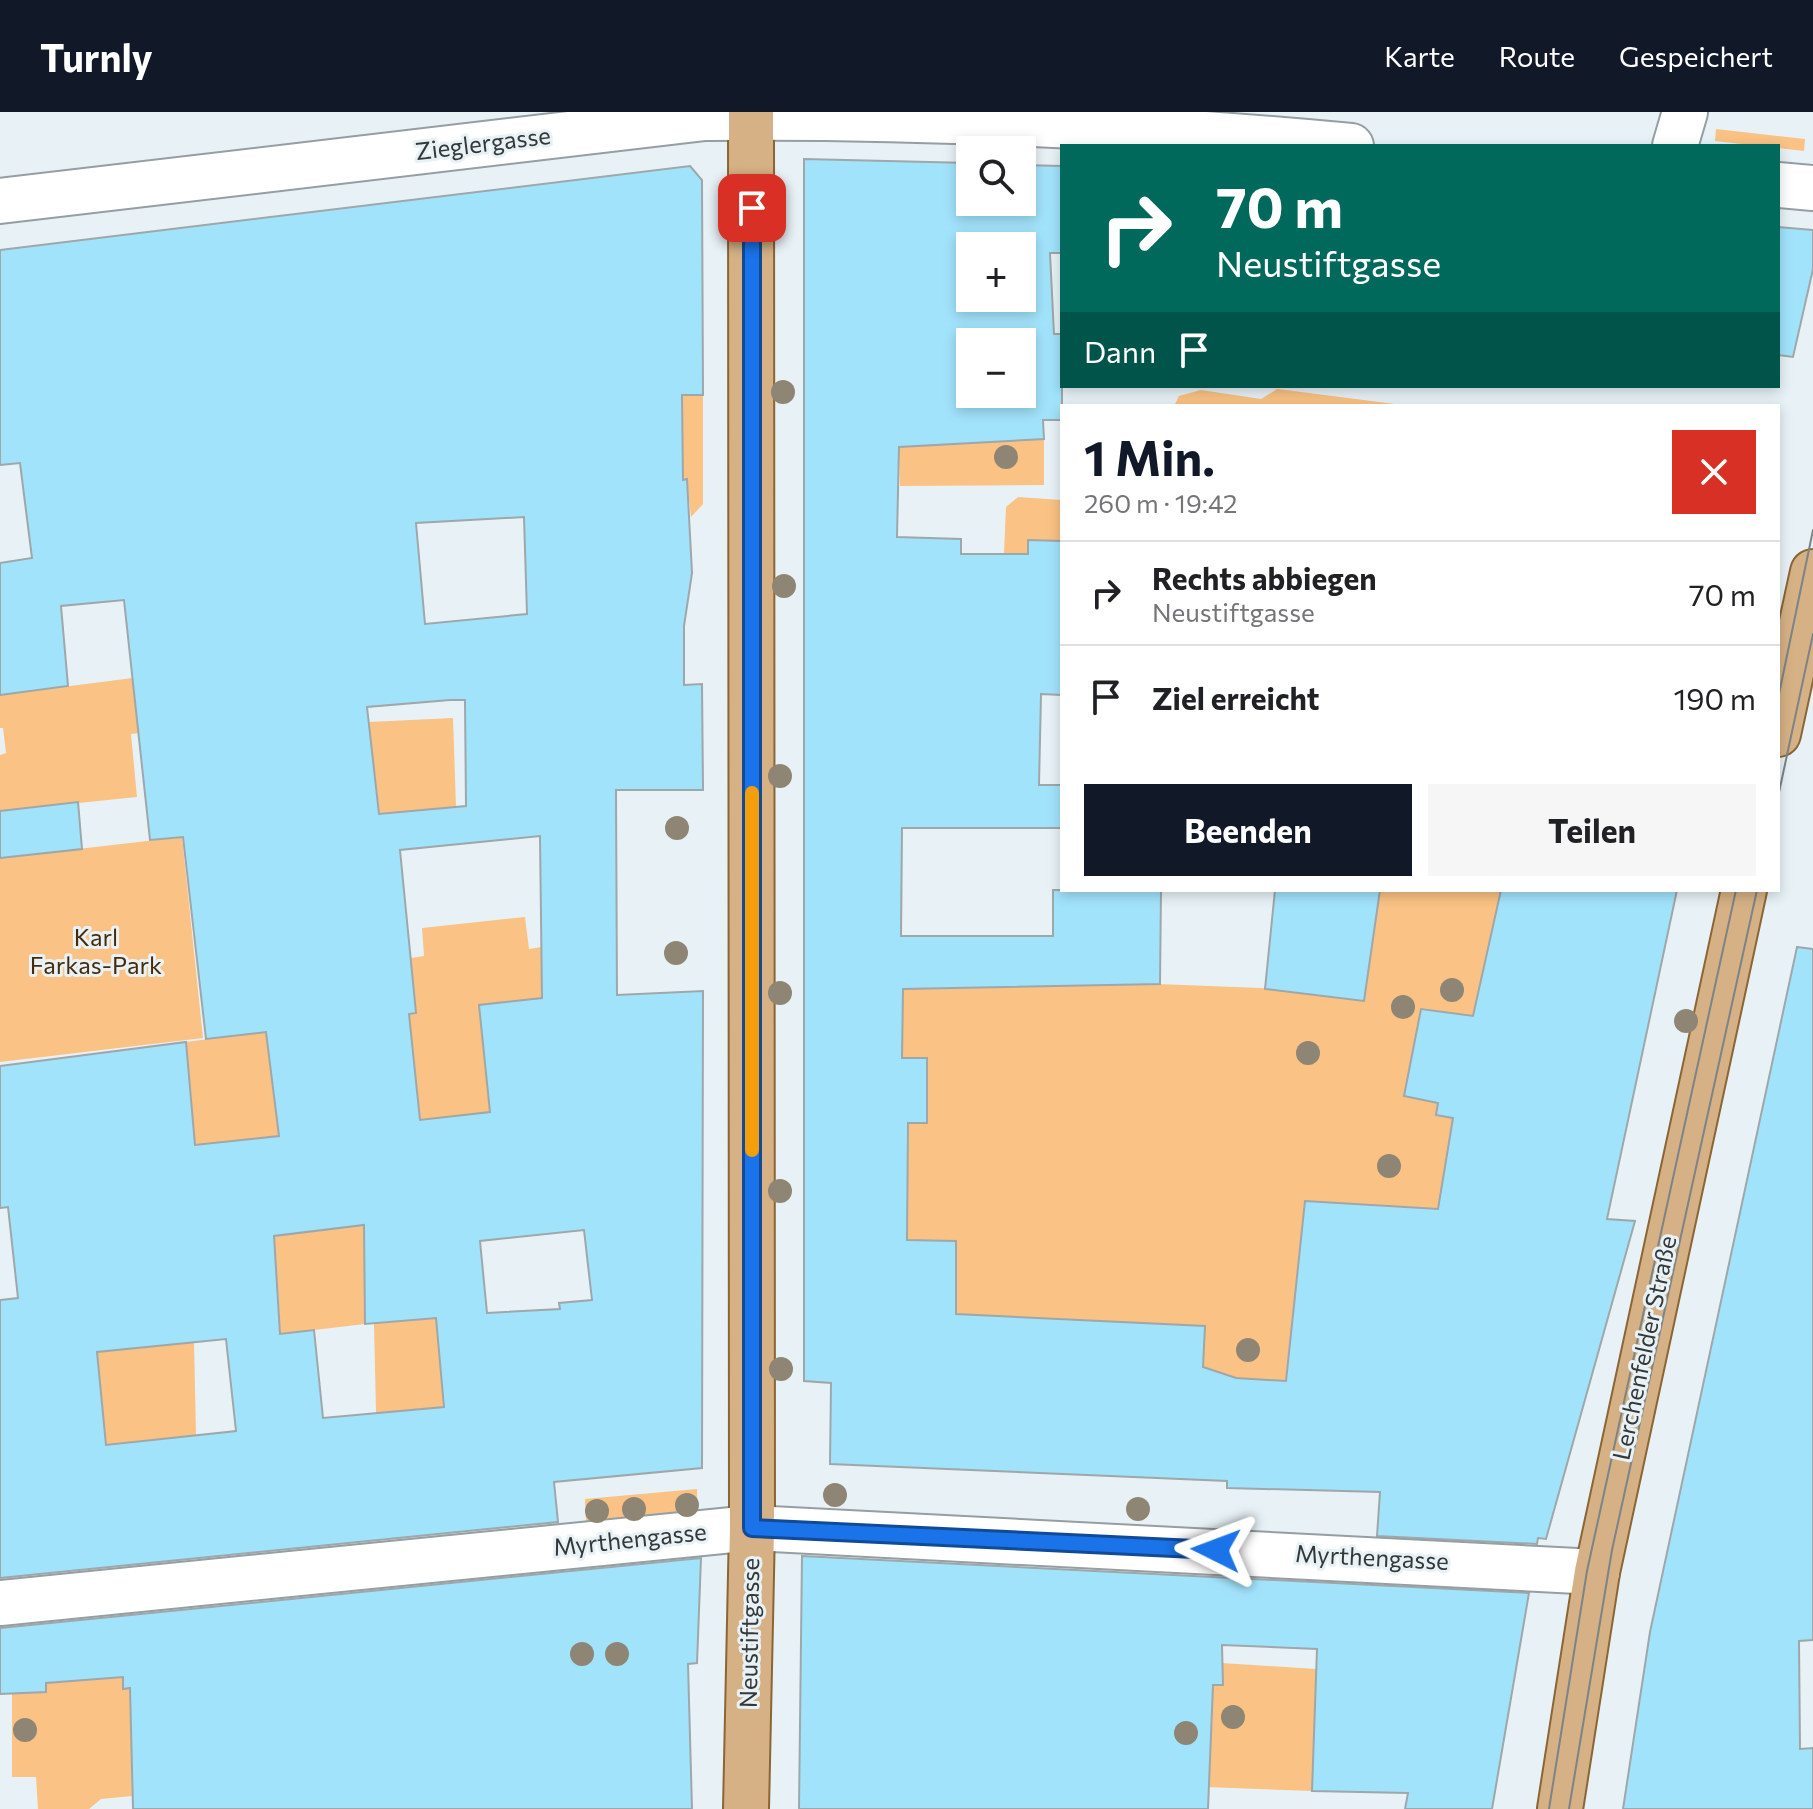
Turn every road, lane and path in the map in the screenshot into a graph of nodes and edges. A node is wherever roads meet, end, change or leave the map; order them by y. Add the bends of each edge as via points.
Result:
1 (1685, 112) edge
2 (751, 115) edge
3 (1161, 120) edge
4 (1336, 144) edge
5 (1676, 144) edge
6 (1780, 185) edge
7 (1813, 188) edge
8 (0, 201) edge
9 (1813, 572) edge
10 (1780, 725) edge
11 (1744, 892) edge
12 (752, 1528) junction
13 (1597, 1572) junction
14 (0, 1603) edge
15 (746, 1809) edge
16 (1560, 1809) edge

1 - 5 street
2 - 3 street, Zieglergasse
2 - 8 street, Zieglergasse
2 - 12 main road, Neustiftgasse
3 - 4 street, Zieglergasse
6 - 7 street
9 - 10 main road
11 - 13 main road, Lerchenfelder Straße
12 - 13 street, Myrthengasse
12 - 14 street, Myrthengasse
12 - 15 main road, Neustiftgasse
13 - 16 main road, Lerchenfelder Straße

